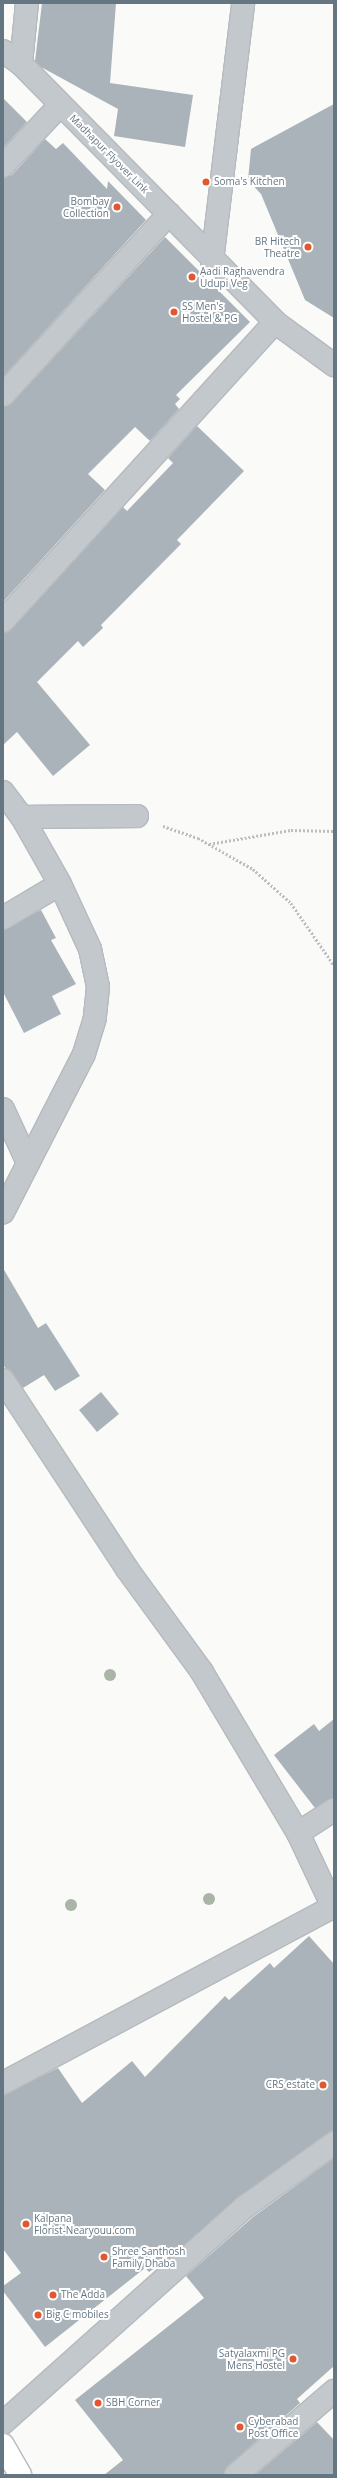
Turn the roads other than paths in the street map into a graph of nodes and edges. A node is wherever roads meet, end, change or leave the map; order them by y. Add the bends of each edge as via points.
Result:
1 (27, 3) edge
2 (243, 3) edge
3 (3, 51) edge
4 (21, 64) junction
5 (60, 105) junction
6 (3, 166) edge
7 (169, 214) junction
8 (212, 261) junction
9 (275, 322) junction
10 (334, 365) edge
11 (3, 395) edge
12 (3, 621) edge
13 (3, 792) edge
14 (136, 816) road end
15 (22, 817) junction
16 (60, 884) junction
17 (3, 918) edge
18 (3, 1109) edge
19 (28, 1163) junction
20 (3, 1212) edge
21 (3, 1380) edge
22 (334, 1810) edge
23 (298, 1833) junction
24 (333, 1908) edge
25 (3, 2083) edge
26 (334, 2142) edge
27 (334, 2391) edge
28 (3, 2423) edge
29 (3, 2445) edge
30 (20, 2475) edge
31 (236, 2475) edge

1 - 4 street
2 - 8 street
3 - 4 street, Madhapur Flyover Link
4 - 5 street, Madhapur Flyover Link
5 - 6 street
5 - 7 street, Madhapur Flyover Link
7 - 8 street, Madhapur Flyover Link
7 - 11 street
8 - 9 street, Madhapur Flyover Link
9 - 10 street, Madhapur Flyover Link
9 - 12 street
13 - 15 street
14 - 15 street
15 - 16 street
16 - 17 street
16 - 19 street via 90,949 98,987 95,1018 84,1054
18 - 19 street
19 - 20 street
21 - 23 street via 127,1569 202,1672
22 - 23 street
23 - 24 street
24 - 25 street
26 - 28 street via 245,2207
27 - 31 street
29 - 30 main road

